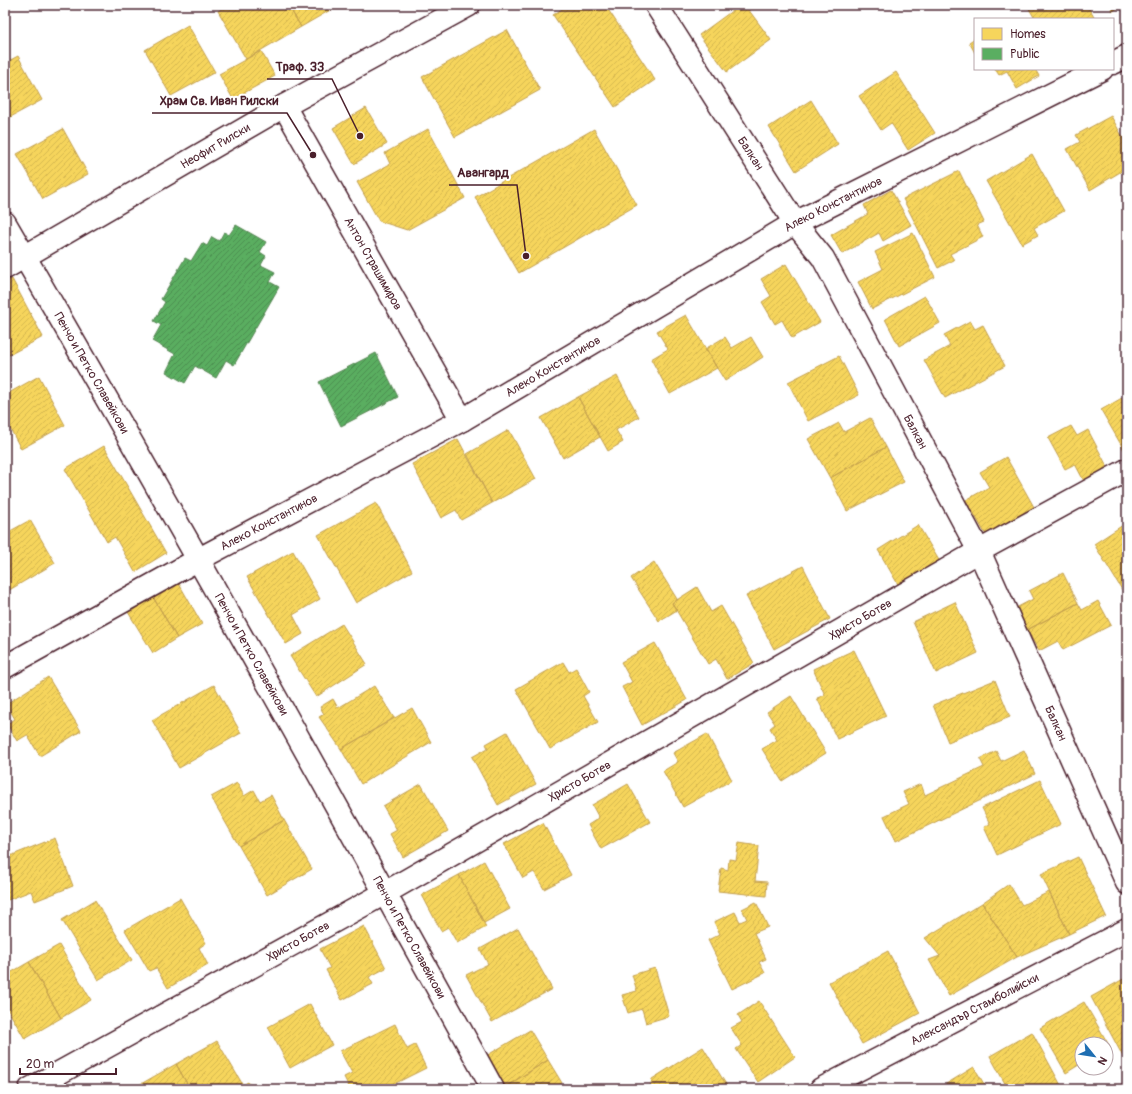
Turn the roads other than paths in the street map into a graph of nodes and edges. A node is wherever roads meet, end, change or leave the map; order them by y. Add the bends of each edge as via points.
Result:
1 (469, 5) edge
2 (656, 5) edge
3 (1127, 56) edge
4 (1114, 62) edge
5 (1100, 70) edge
6 (284, 106) junction
7 (5, 222) edge
8 (795, 222) junction
9 (25, 257) junction
10 (5, 268) edge
11 (462, 420) junction
12 (1127, 470) edge
13 (979, 552) junction
14 (199, 559) junction
15 (5, 667) edge
16 (1127, 883) edge
17 (385, 893) junction
18 (1127, 930) edge
19 (30, 1089) edge
20 (492, 1089) edge
21 (821, 1089) edge

1 - 6 street, Неофит Рилски
2 - 8 street, Балкан
3 - 4 street
5 - 8 street, Алеко Константинов
6 - 9 street, Неофит Рилски
6 - 11 street, Антон Страшимиров
7 - 9 street, Пенчо и Петко Славейкови
8 - 11 street, Алеко Константинов
8 - 13 street, Балкан via 823,258
9 - 10 street, Неофит Рилски
9 - 14 street, Пенчо и Петко Славейкови
11 - 14 street, Алеко Константинов
12 - 13 street, Христо Ботев
13 - 16 street, Балкан
13 - 17 street, Христо Ботев
14 - 15 street, Алеко Константинов
14 - 17 street, Пенчо и Петко Славейкови
17 - 19 street, Христо Ботев
17 - 20 street, Пенчо и Петко Славейкови
18 - 21 street, Александър Стамболийски

